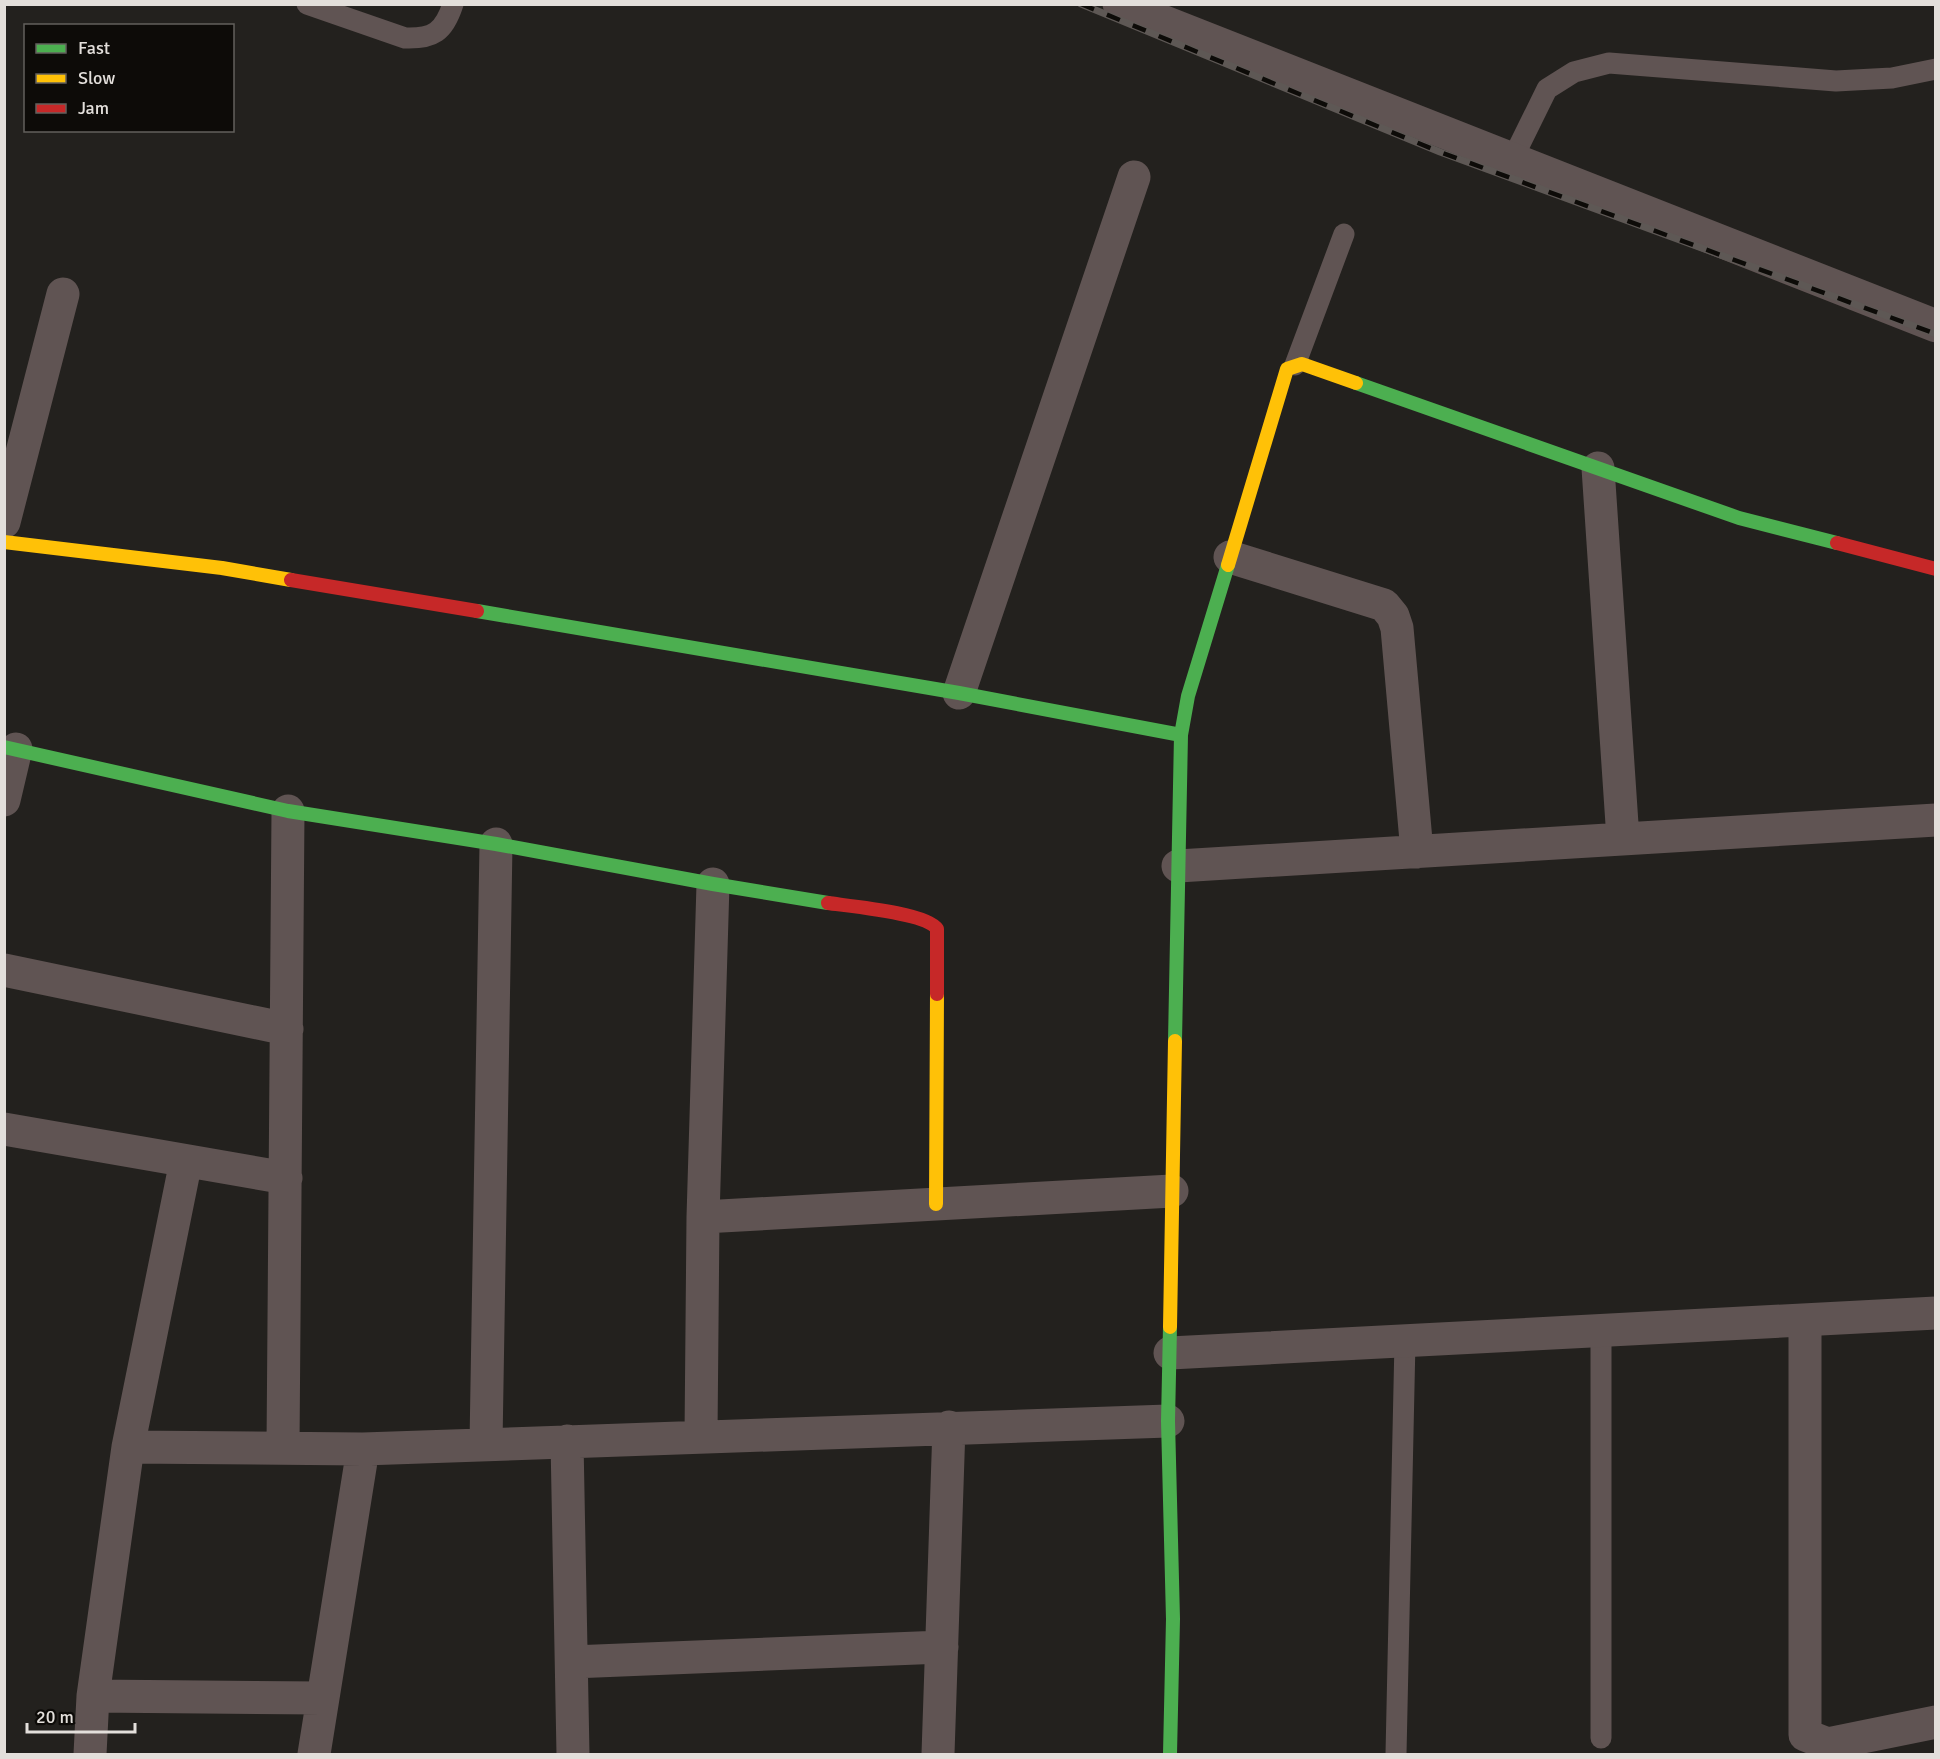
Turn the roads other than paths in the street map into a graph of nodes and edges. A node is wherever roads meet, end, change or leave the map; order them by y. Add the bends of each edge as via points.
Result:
1 (307, 4) edge
2 (453, 4) edge
3 (1119, 4) edge
4 (1935, 69) edge
5 (1512, 160) junction
6 (1134, 177) dead end
7 (1344, 234) dead end
8 (63, 294) dead end
9 (1935, 326) edge
10 (1295, 365) junction
11 (1598, 468) junction
12 (4, 522) edge
13 (4, 542) edge
14 (1230, 557) junction
15 (1935, 569) edge
16 (959, 693) junction
17 (1181, 735) junction
18 (10, 748) edge
19 (4, 800) edge
20 (288, 811) junction
21 (1935, 820) edge
22 (1623, 839) junction
23 (496, 844) junction
24 (1417, 852) junction
25 (1178, 866) junction
26 (713, 884) junction
27 (4, 970) edge
28 (287, 1029) junction
29 (4, 1129) edge
30 (186, 1161) junction
31 (286, 1178) junction
32 (1172, 1191) junction
33 (936, 1204) junction
34 (703, 1217) junction
35 (1935, 1313) edge
36 (1805, 1320) junction
37 (1601, 1330) junction
38 (1405, 1341) junction
39 (1170, 1353) junction
40 (1168, 1421) junction
41 (949, 1427) junction
42 (701, 1436) junction
43 (567, 1441) junction
44 (486, 1444) junction
45 (128, 1447) junction
46 (284, 1448) junction
47 (363, 1449) junction
48 (942, 1647) junction
49 (572, 1662) junction
50 (93, 1696) junction
51 (322, 1698) junction
52 (1935, 1722) edge
53 (1601, 1738) dead end
54 (90, 1755) edge
55 (314, 1755) edge
56 (573, 1755) edge
57 (939, 1755) edge
58 (1170, 1755) edge
59 (1396, 1755) edge

1 - 2 lane via 405,38 420,38 434,35 446,23
3 - 5 street
4 - 5 lane via 1892,78 1836,81 1609,63 1574,72 1546,89
5 - 9 street
6 - 16 street
7 - 10 lane
8 - 12 street
10 - 11 street via 1302,364
10 - 14 street via 1287,369
11 - 15 street via 1739,518
11 - 22 street
13 - 16 street via 222,568
14 - 17 street via 1188,696
14 - 24 street via 1384,605 1393,616
16 - 17 street
17 - 25 street
18 - 19 street
18 - 20 street
20 - 23 street
20 - 28 street
21 - 22 street
22 - 24 street
23 - 26 street
23 - 44 street
24 - 25 street
25 - 32 street
26 - 33 street via 918,917 937,928
26 - 34 street
27 - 28 street
28 - 31 street
29 - 30 street
30 - 31 street
30 - 45 street
31 - 46 street
32 - 33 street
32 - 39 street
33 - 34 street
34 - 42 street
35 - 36 street
36 - 37 street
36 - 52 street via 1805,1735 1828,1744
37 - 38 street
37 - 53 lane
38 - 39 street
38 - 59 lane
39 - 40 street
40 - 41 street
40 - 58 street via 1173,1618
41 - 42 street
41 - 48 street
42 - 43 street
43 - 44 street
43 - 49 street
44 - 47 street
45 - 46 street
45 - 50 street
46 - 47 street
47 - 51 street
48 - 49 street
48 - 57 street
49 - 56 street
50 - 51 street
50 - 54 street
51 - 55 street

